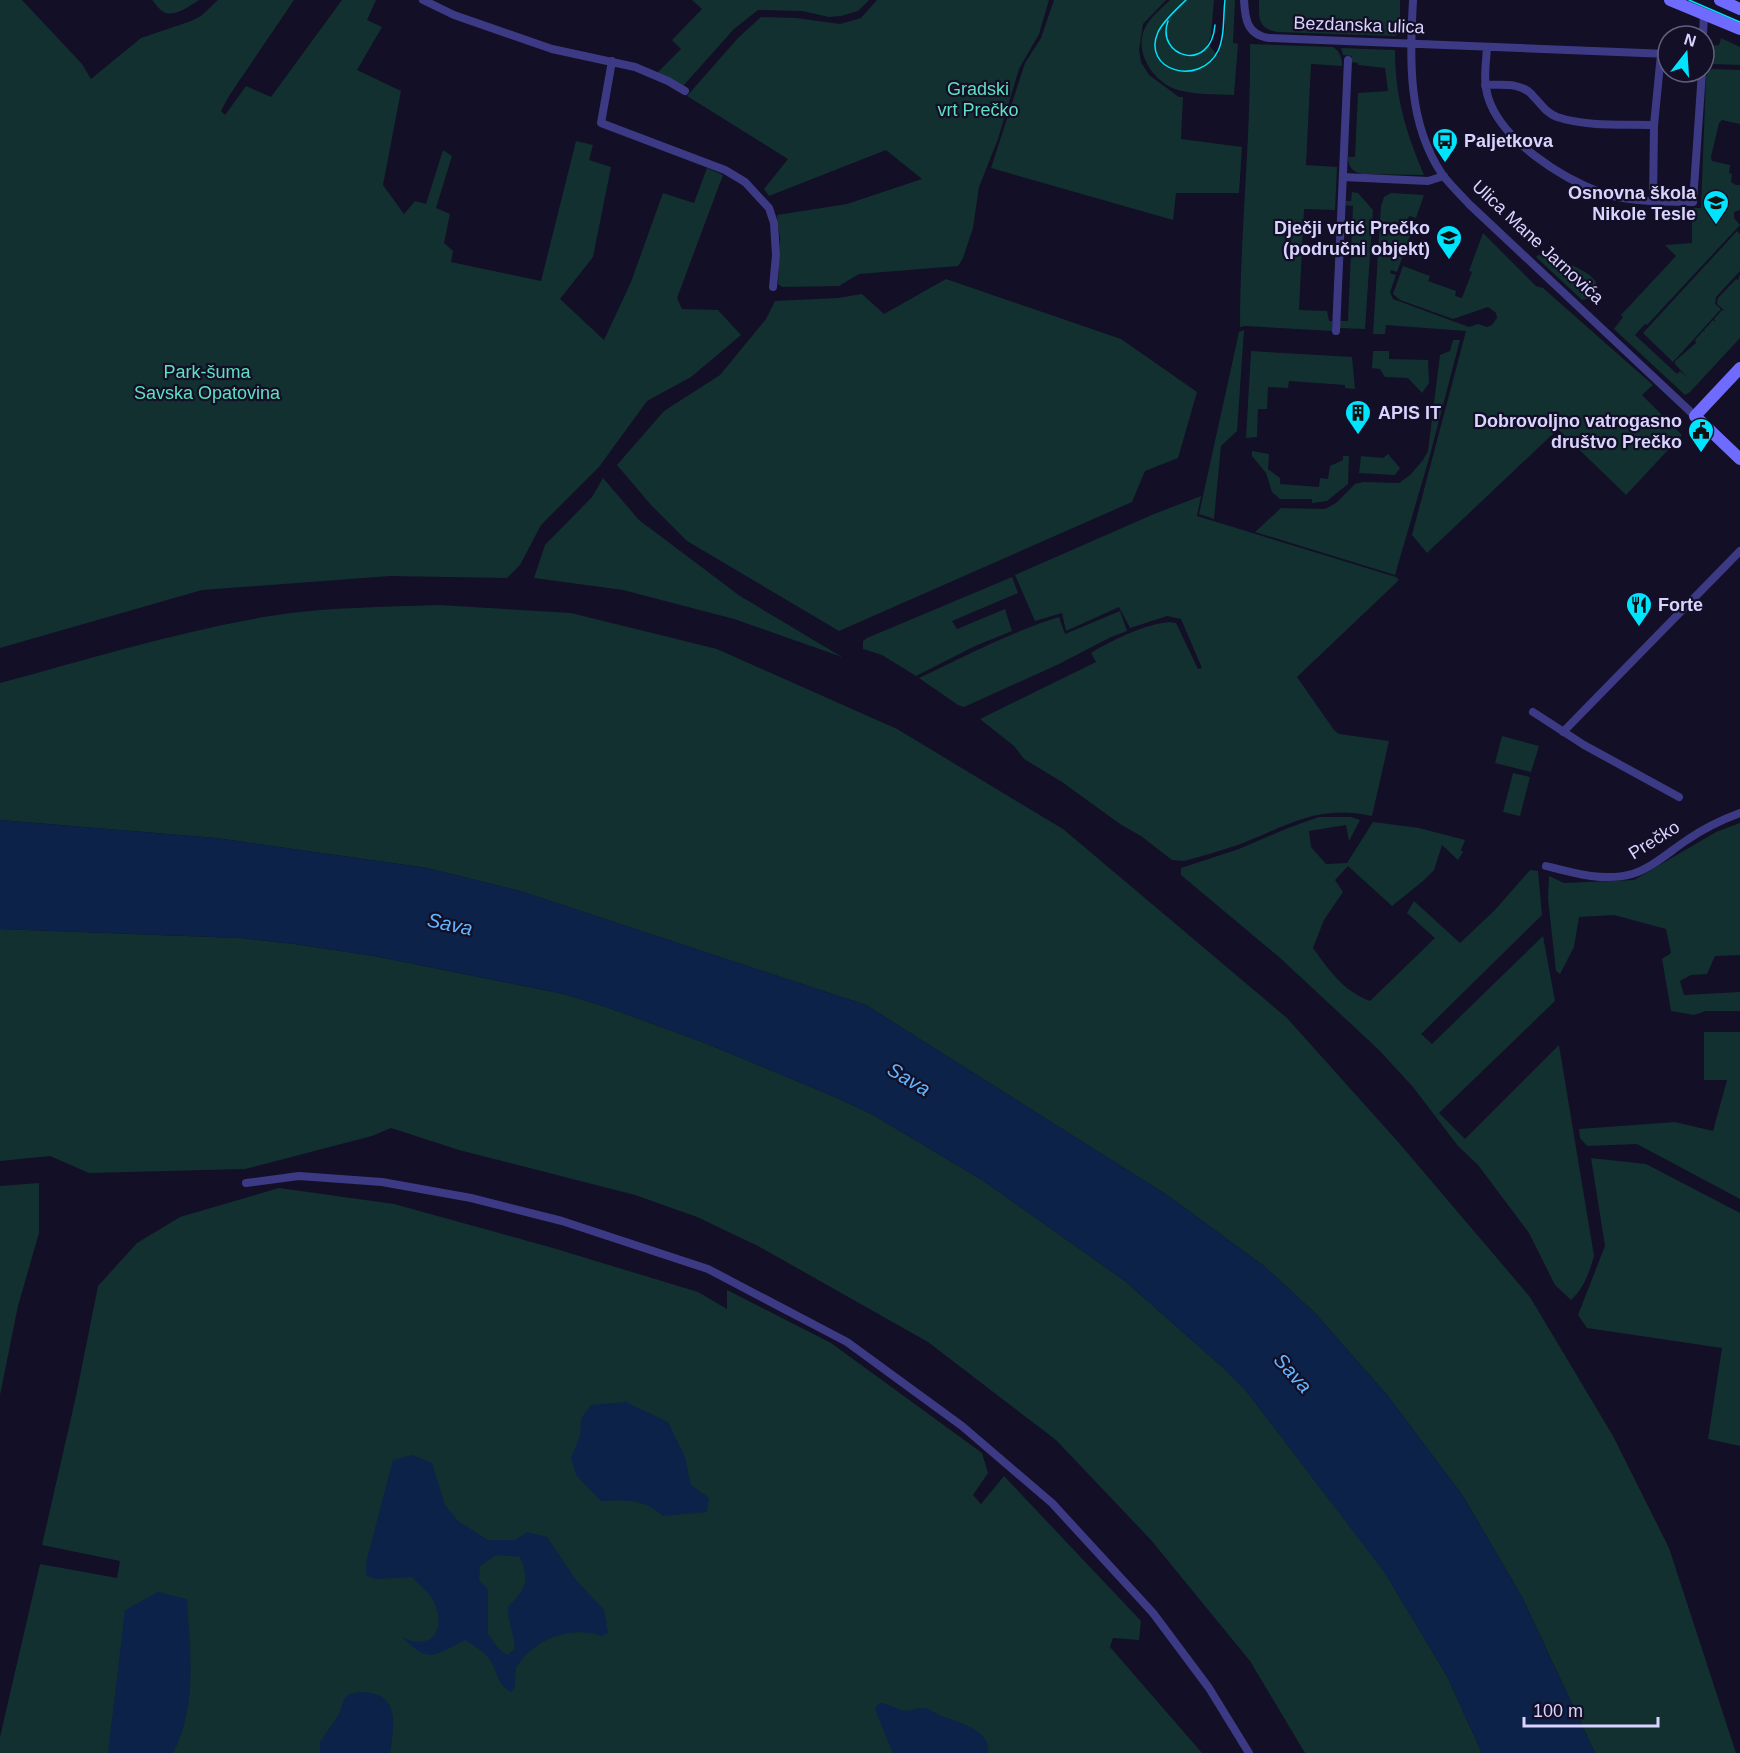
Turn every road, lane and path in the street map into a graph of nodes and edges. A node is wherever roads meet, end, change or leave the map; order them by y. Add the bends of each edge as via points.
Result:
1 (423, 0) edge
2 (1246, 0) edge
3 (1413, 0) edge
4 (1670, 0) edge
5 (1720, 0) edge
6 (1740, 9) edge
7 (1704, 13) junction
8 (1704, 24) edge
9 (1740, 29) edge
10 (1411, 44) junction
11 (1487, 47) junction
12 (1656, 54) edge
13 (1348, 60) dead end
14 (612, 62) junction
15 (1660, 84) edge
16 (1701, 84) edge
17 (1485, 85) junction
18 (685, 91) dead end
19 (1654, 125) junction
20 (1444, 176) junction
21 (1343, 177) junction
22 (1653, 202) junction
23 (773, 287) dead end
24 (1336, 331) dead end
25 (1740, 368) edge
26 (1695, 416) junction
27 (1740, 459) edge
28 (1740, 552) edge
29 (1533, 712) dead end
30 (1563, 732) junction
31 (1679, 797) dead end
32 (1740, 813) edge
33 (1546, 866) dead end
34 (246, 1183) dead end
35 (1249, 1753) edge

1 - 14 street via 512,36
2 - 10 street, Bezdanska ulica via 1247,24 1264,38
3 - 10 street, Ulica Mane Jarnovića
4 - 7 street
5 - 6 street
7 - 8 street
7 - 9 street
10 - 11 street, Bezdanska ulica
10 - 20 street, Ulica Mane Jarnovića via 1415,104 1434,160
11 - 12 street, Bezdanska ulica
11 - 17 street
13 - 21 street
14 - 18 street via 635,67
14 - 23 street via 601,123 725,170 745,182 769,208 774,223
15 - 19 street
16 - 22 street via 1693,202
17 - 19 street via 1524,89 1533,94 1547,113 1577,122
17 - 22 street via 1494,113 1506,129 1560,173 1603,193
19 - 22 street
20 - 21 street via 1428,181
20 - 26 street, Ulica Mane Jarnovića
21 - 24 street
25 - 26 street
26 - 27 street, Ulica Mane Jarnovića
28 - 30 street
29 - 30 street
30 - 31 street
32 - 33 street, Prečko via 1703,830 1632,874 1592,876
34 - 35 street via 299,1176 382,1182 471,1198 550,1218 708,1269 847,1342 962,1426 1052,1503 1153,1613 1209,1688

